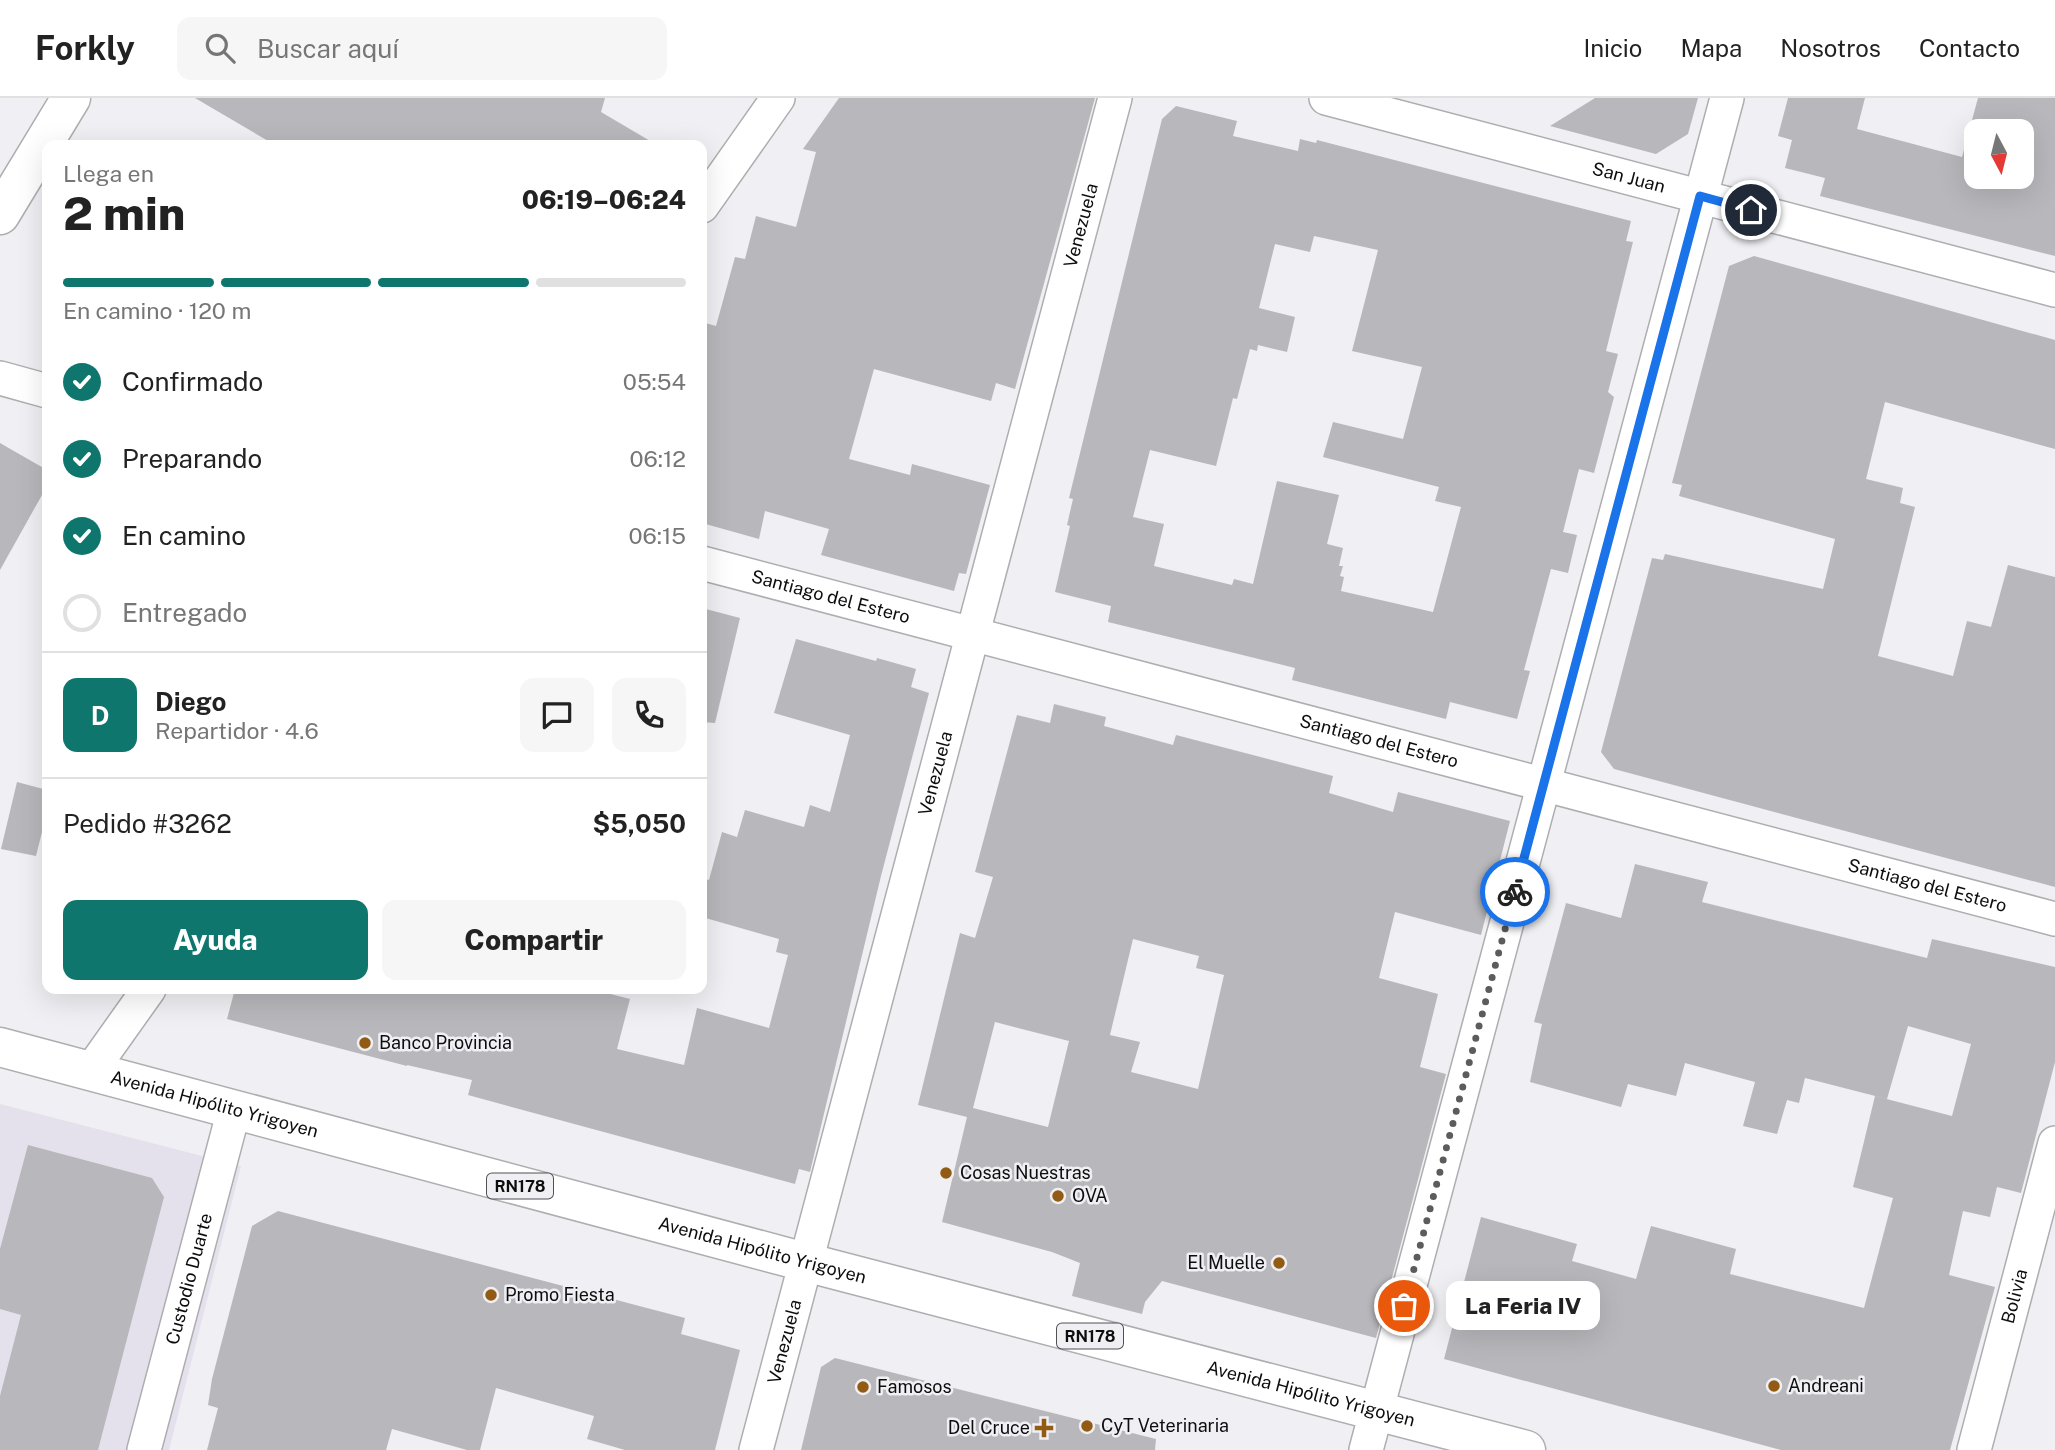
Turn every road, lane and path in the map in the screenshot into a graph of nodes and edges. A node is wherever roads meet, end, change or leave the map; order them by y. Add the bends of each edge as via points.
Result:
1 (71, 98) edge
2 (778, 98) edge
3 (1115, 98) edge
4 (1326, 98) edge
5 (1727, 98) edge
6 (46, 140) edge
7 (42, 146) edge
8 (1700, 196) junction
9 (707, 199) edge
10 (0, 215) edge
11 (2055, 290) edge
12 (0, 378) edge
13 (42, 390) edge
14 (707, 564) edge
15 (972, 633) junction
16 (1544, 785) junction
17 (2055, 919) edge
18 (145, 994) edge
19 (0, 1047) edge
20 (90, 1072) junction
21 (234, 1110) junction
22 (2055, 1143) edge
23 (805, 1262) junction
24 (1376, 1411) junction
25 (144, 1450) edge
26 (756, 1450) edge
27 (1366, 1450) edge
28 (1526, 1450) edge
29 (1974, 1450) edge

1 - 6 main road
2 - 9 street
3 - 15 street, Venezuela
4 - 8 street, San Juan
5 - 8 street
7 - 10 main road
8 - 11 street, San Juan
8 - 16 street
12 - 13 street
14 - 15 street, Santiago del Estero
15 - 16 street, Santiago del Estero
15 - 23 street, Venezuela
16 - 17 street, Santiago del Estero
16 - 24 street
18 - 20 street
19 - 20 main road, Avenida Hipólito Yrigoyen / RN178
20 - 21 main road, Avenida Hipólito Yrigoyen / RN178
21 - 23 main road, Avenida Hipólito Yrigoyen / RN178
21 - 25 street, Custodio Duarte
22 - 29 street, Bolivia
23 - 24 main road, Avenida Hipólito Yrigoyen / RN178
23 - 26 street, Venezuela
24 - 27 street
24 - 28 main road, Avenida Hipólito Yrigoyen / RN178

